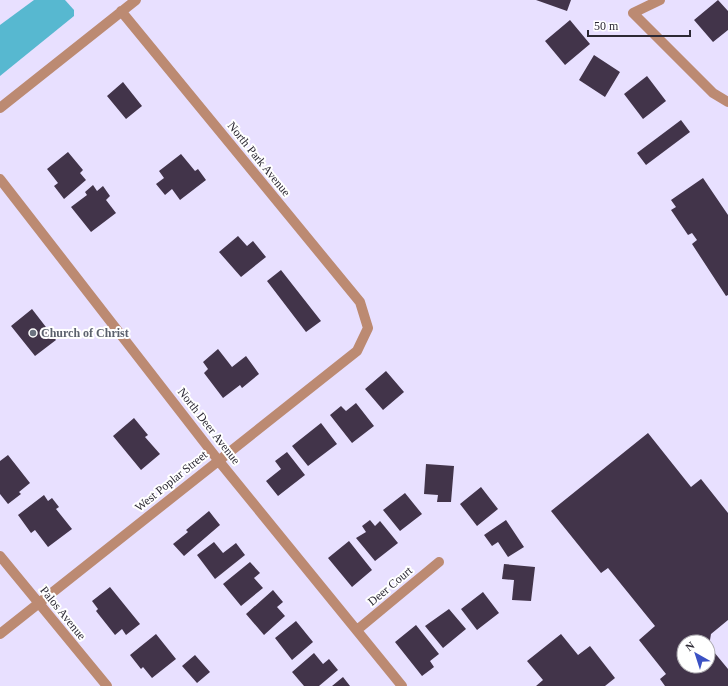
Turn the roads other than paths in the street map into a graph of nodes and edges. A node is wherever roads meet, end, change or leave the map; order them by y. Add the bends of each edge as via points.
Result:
1 (136, 0) edge
2 (660, 0) edge
3 (122, 11) junction
4 (728, 102) edge
5 (0, 108) edge
6 (0, 179) edge
7 (368, 328) joint
8 (218, 460) junction
9 (0, 556) edge
10 (439, 562) dead end
11 (38, 603) junction
12 (357, 630) junction
13 (0, 634) edge
14 (106, 686) edge
15 (402, 686) edge

1 - 3 street
2 - 4 street via 633,13 713,93
3 - 5 street
3 - 7 street, North Park Avenue via 360,302
6 - 8 street, North Deer Avenue
7 - 8 street, West Poplar Street via 357,351
8 - 11 street, West Poplar Street
8 - 12 street, North Deer Avenue
9 - 11 street, Palos Avenue
10 - 12 street, Deer Court
11 - 13 street, West Poplar Street
11 - 14 street, Palos Avenue
12 - 15 street, North Deer Avenue

